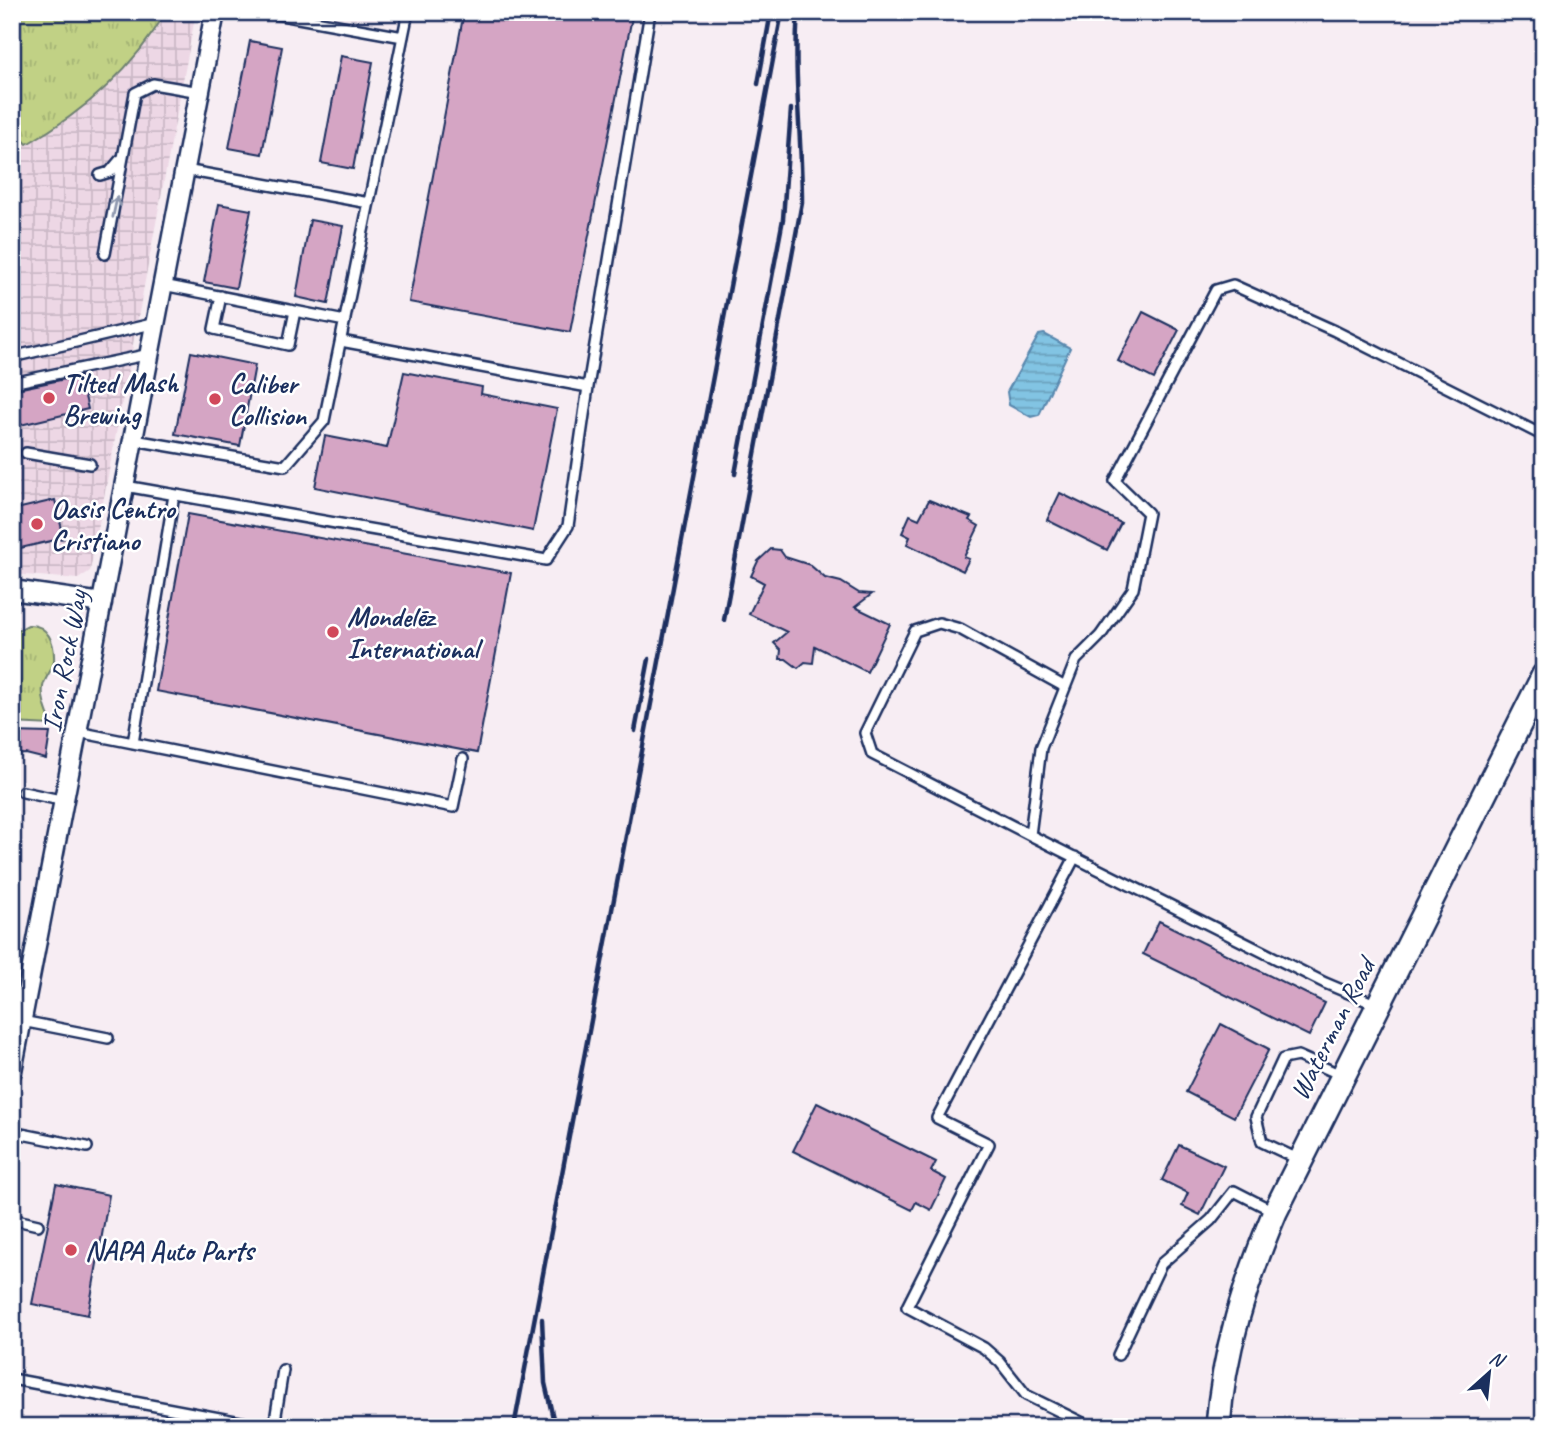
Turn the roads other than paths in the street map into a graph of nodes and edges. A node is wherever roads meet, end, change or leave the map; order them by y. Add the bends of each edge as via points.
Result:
1 (215, 12) edge
2 (265, 12) edge
3 (408, 12) edge
4 (650, 12) edge
5 (403, 37) junction
6 (200, 92) junction
7 (120, 160) junction
8 (185, 170) junction
9 (100, 175) dead end
10 (369, 203) junction
11 (105, 254) dead end
12 (163, 285) junction
13 (221, 296) junction
14 (295, 311) junction
15 (345, 321) junction
16 (156, 323) junction
17 (341, 341) junction
18 (150, 354) junction
19 (12, 357) edge
20 (12, 383) edge
21 (588, 387) junction
22 (1544, 436) edge
23 (134, 440) junction
24 (26, 453) dead end
25 (90, 464) dead end
26 (125, 486) junction
27 (174, 495) junction
28 (12, 590) edge
29 (102, 603) junction
30 (1544, 675) edge
31 (1065, 687) junction
32 (78, 732) junction
33 (133, 743) junction
34 (463, 759) dead end
35 (23, 792) dead end
36 (65, 801) junction
37 (1030, 835) junction
38 (1075, 857) junction
39 (1377, 1006) junction
40 (22, 1021) junction
41 (108, 1038) dead end
42 (12, 1071) edge
43 (1342, 1076) junction
44 (12, 1132) edge
45 (87, 1147) dead end
46 (1300, 1160) junction
47 (1275, 1212) junction
48 (12, 1219) edge
49 (38, 1225) dead end
50 (1118, 1355) dead end
51 (283, 1370) dead end
52 (12, 1380) edge
53 (267, 1427) edge
54 (274, 1427) edge
55 (1091, 1427) edge
56 (1219, 1427) edge

1 - 6 street, Iron Rock Way
2 - 5 lane
3 - 5 lane
4 - 21 lane
5 - 10 lane
6 - 7 lane via 153,84 135,93
6 - 8 street, Iron Rock Way
7 - 9 lane via 110,172
11 -> 7 lane via 122,174
8 - 10 lane
8 - 12 street, Iron Rock Way
10 - 15 lane
12 - 13 lane
12 - 16 street, Iron Rock Way
13 - 14 lane
13 - 14 lane via 214,329 288,345
14 - 15 lane
15 - 17 lane
16 - 18 street, Iron Rock Way
16 - 19 lane
17 - 21 lane
17 - 23 lane via 324,421 285,466
18 - 20 lane
18 - 23 street, Iron Rock Way
21 - 27 lane via 568,526 546,561
22 - 31 lane via 1270,300 1233,285 1216,290 1115,481 1148,513 1133,589 1100,636 1076,660
23 - 26 street, Iron Rock Way
24 - 25 lane
26 - 27 lane
26 - 29 street, Iron Rock Way
27 - 33 lane
28 - 29 street
29 - 32 street, Iron Rock Way
30 - 39 main road, Waterman Road
31 - 37 lane via 1041,747
31 - 37 lane via 960,629 939,623 915,631 865,733 872,754
32 - 33 lane
32 - 36 street, Iron Rock Way
33 - 34 lane via 453,807
35 - 36 lane
36 - 40 street, Iron Rock Way
37 - 38 lane
38 - 39 lane
38 - 55 lane via 937,1118 989,1144 907,1307 984,1348 1026,1395
39 - 43 main road, Waterman Road
40 - 41 lane
40 - 42 street, Iron Rock Way
43 - 46 main road, Waterman Road
43 - 46 lane via 1298,1056 1283,1059 1256,1117 1262,1142
44 - 45 lane
46 - 47 main road, Waterman Road
47 - 50 lane via 1234,1191 1211,1220 1161,1264
47 - 56 main road, Waterman Road via 1252,1267 1230,1341
48 - 49 lane
51 - 54 lane
52 - 53 lane

